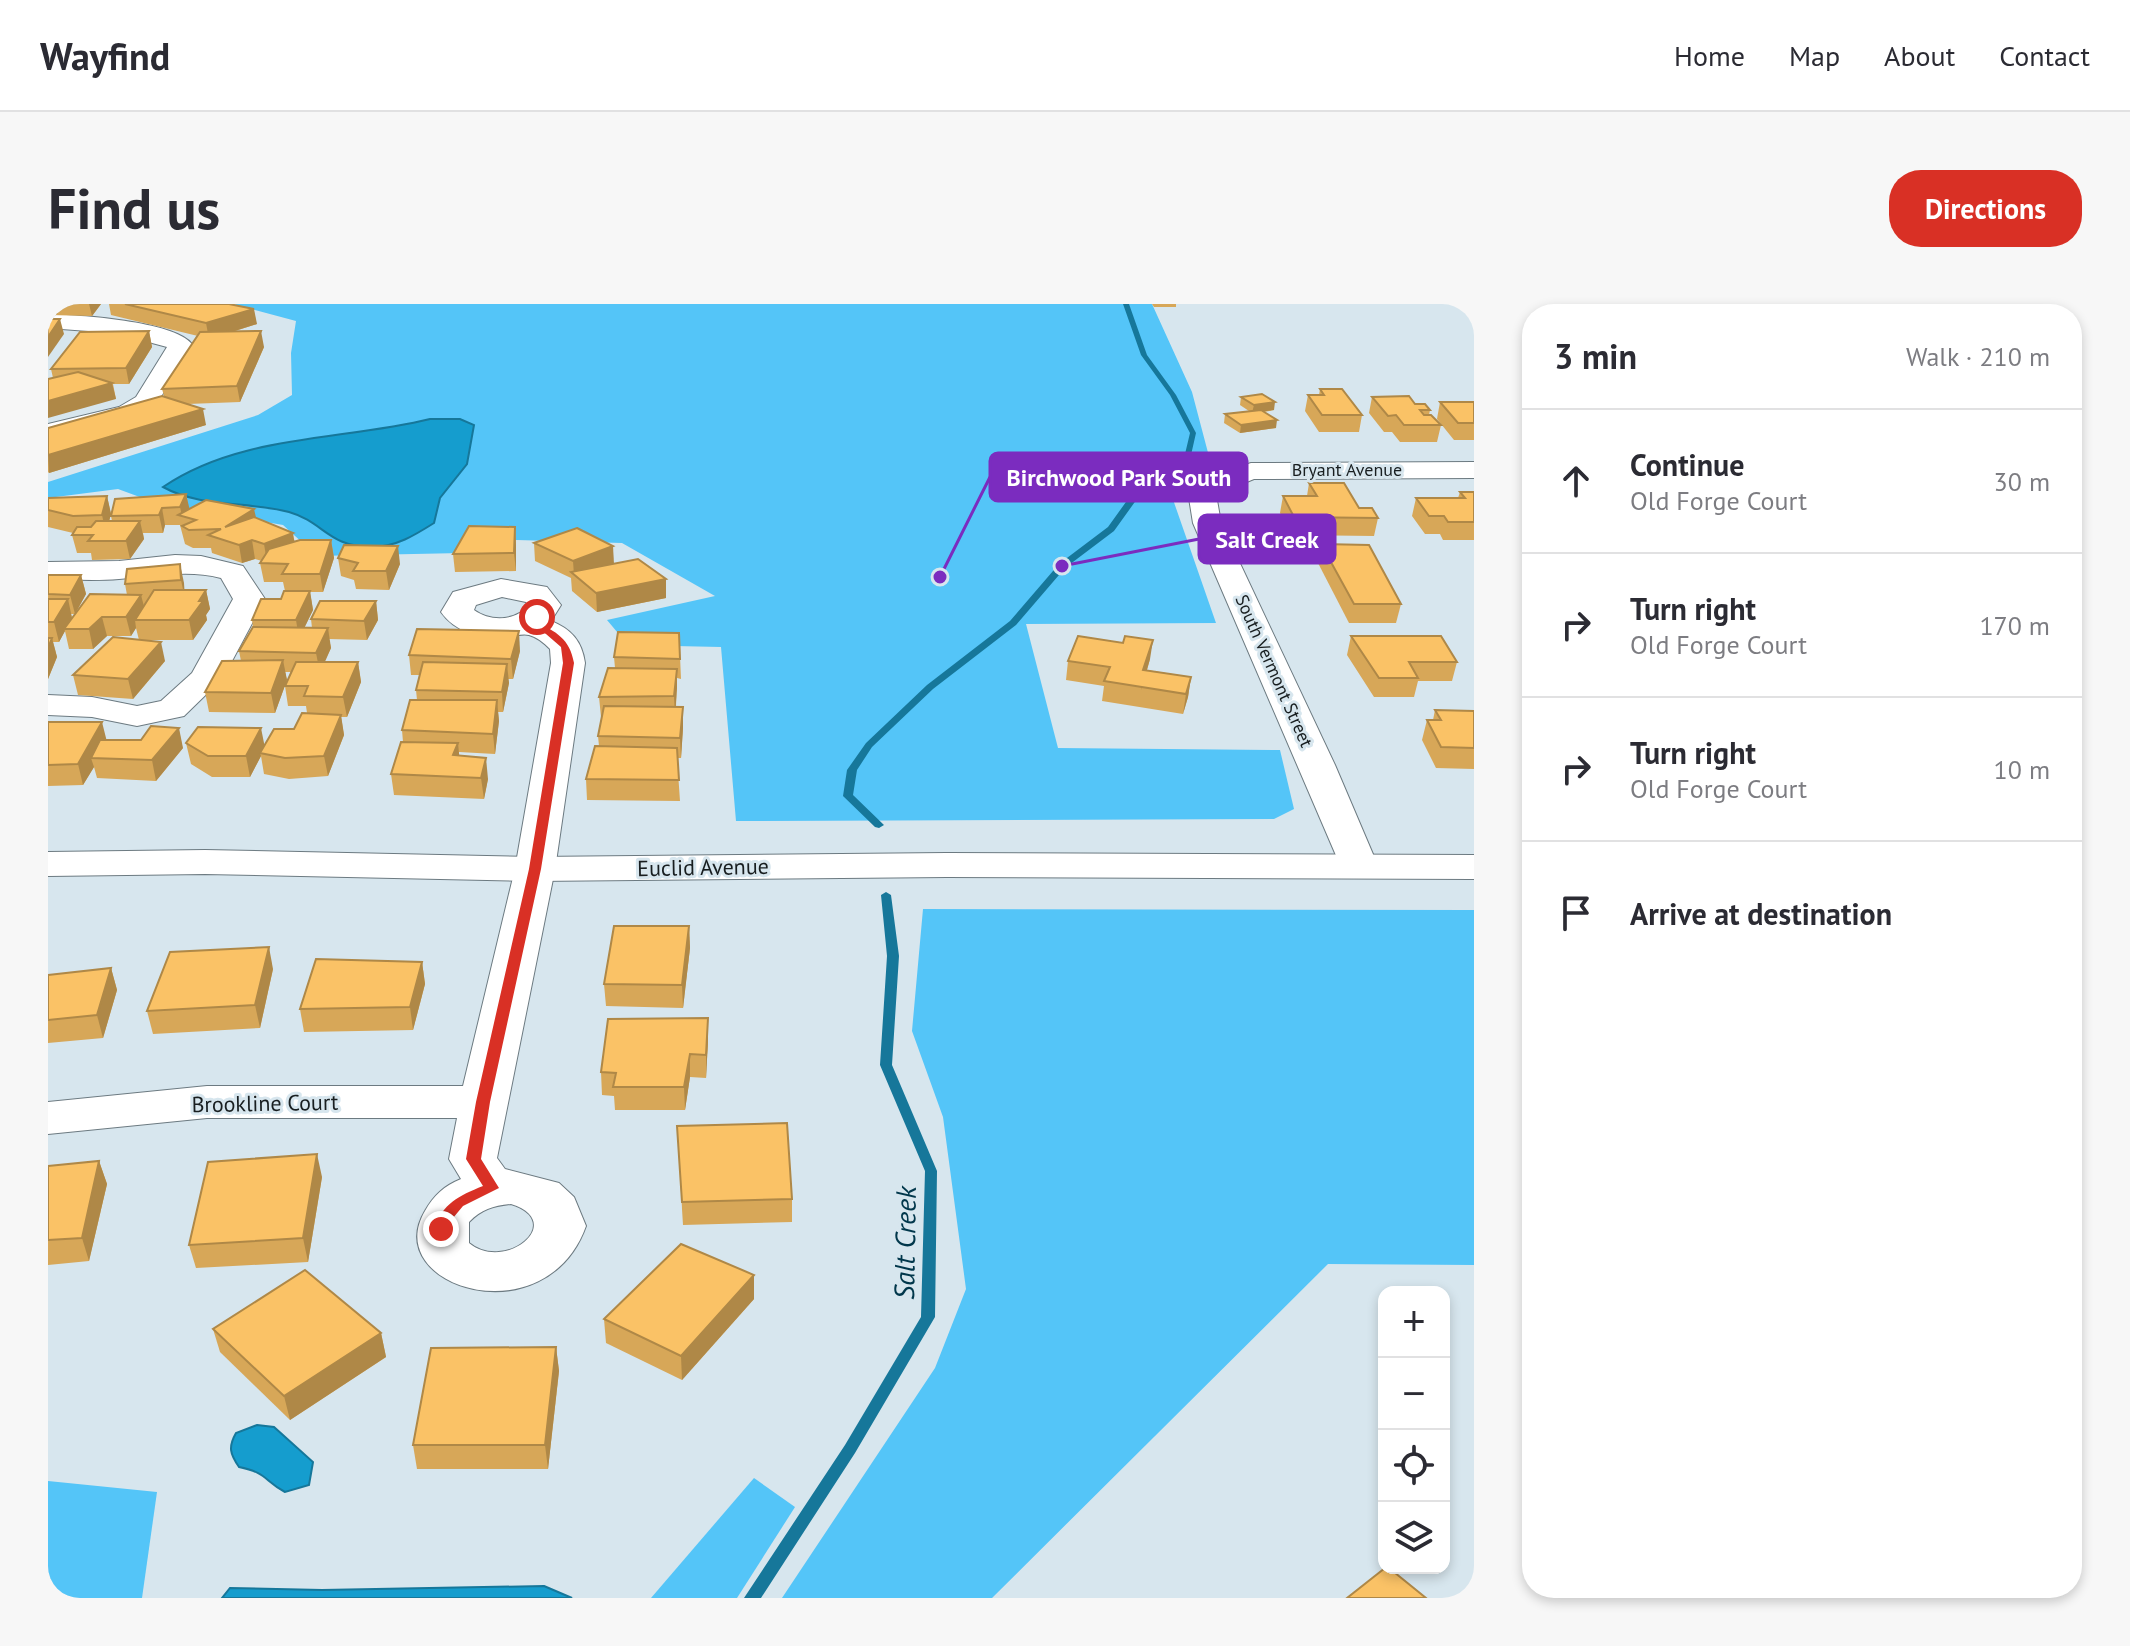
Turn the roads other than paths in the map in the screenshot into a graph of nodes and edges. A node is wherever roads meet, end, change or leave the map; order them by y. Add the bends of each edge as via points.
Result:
1 (48, 321) edge
2 (48, 432) edge
3 (1474, 470) edge
4 (1222, 482) joint
5 (48, 571) edge
6 (527, 622) dead end
7 (48, 705) edge
8 (48, 864) edge
9 (1358, 866) junction
10 (1474, 867) edge
11 (535, 869) junction
12 (483, 1102) junction
13 (48, 1118) edge
14 (492, 1188) dead end

1 - 2 street via 102,324 180,344 146,402 128,412
3 - 4 street, Bryant Avenue via 1251,471
4 - 9 street, South Vermont Street via 1203,498 1207,523
5 - 7 street via 203,563 232,572 249,599 206,678 172,709 137,716
6 - 11 street via 566,646 568,663
8 - 11 main road, Euclid Avenue
9 - 10 main road, Euclid Avenue
9 - 11 main road, Euclid Avenue
11 - 12 street
12 - 13 street, Brookline Court via 207,1102
12 - 14 street via 473,1159

